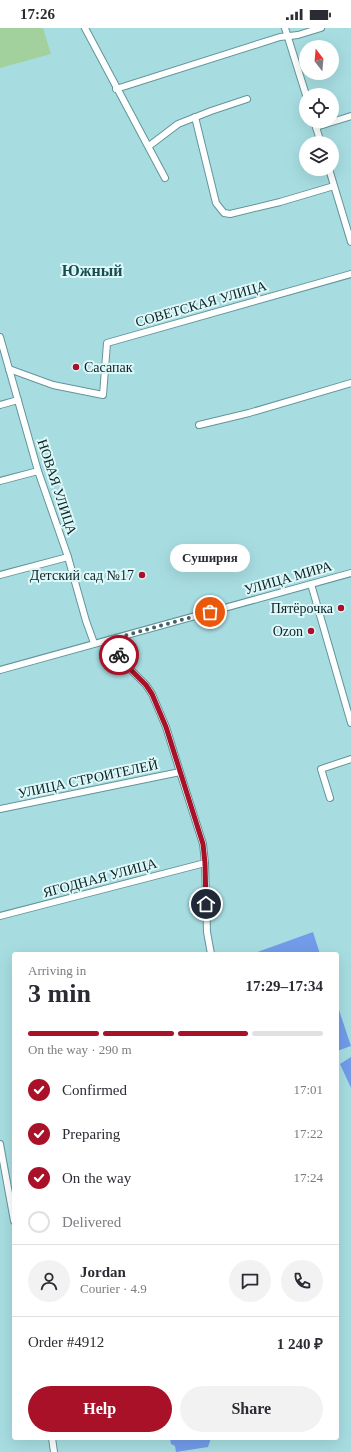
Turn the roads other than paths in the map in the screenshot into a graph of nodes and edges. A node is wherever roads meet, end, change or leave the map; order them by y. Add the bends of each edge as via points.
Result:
1 (85, 28) edge
2 (285, 28) edge
3 (321, 28) edge
4 (288, 37) junction
5 (304, 88) edge
6 (116, 89) junction
7 (247, 99) dead end
8 (351, 116) edge
9 (195, 117) junction
10 (339, 119) edge
11 (149, 146) junction
12 (331, 176) edge
13 (165, 178) dead end
14 (334, 186) junction
15 (351, 239) edge
16 (351, 274) edge
17 (0, 338) edge
18 (9, 369) junction
19 (351, 383) edge
20 (18, 400) junction
21 (0, 405) edge
22 (199, 425) dead end
23 (38, 471) junction
24 (0, 481) edge
25 (68, 557) junction
26 (351, 572) edge
27 (0, 575) edge
28 (311, 584) junction
29 (109, 640) junction
30 (94, 643) junction
31 (0, 670) edge
32 (351, 723) edge
33 (351, 759) edge
34 (180, 772) junction
35 (330, 798) dead end
36 (0, 809) edge
37 (205, 863) junction
38 (0, 916) edge
39 (211, 952) edge
40 (0, 1144) edge
41 (12, 1210) edge
42 (52, 1440) edge
43 (54, 1452) edge

1 - 6 street
2 - 4 street
3 - 4 street
4 - 5 street
4 - 6 street via 280,37
6 - 11 street
7 - 9 street
8 - 10 street
9 - 11 street via 178,124
9 - 14 street via 216,203 224,213 244,211
11 - 13 street
12 - 14 street
14 - 15 street
16 - 18 street, СОВЕТСКАЯ УЛИЦА via 107,343 103,394 53,385
17 - 18 street, НОВАЯ УЛИЦА
18 - 20 street, НОВАЯ УЛИЦА
19 - 22 street
20 - 21 street
20 - 23 street, НОВАЯ УЛИЦА
23 - 24 street
23 - 25 street, НОВАЯ УЛИЦА
25 - 27 street
25 - 30 street, НОВАЯ УЛИЦА
26 - 28 street, УЛИЦА МИРА
28 - 29 street, УЛИЦА МИРА
28 - 32 street
29 - 30 street, УЛИЦА МИРА
29 - 34 street via 125,664 152,694 166,727
30 - 31 street, УЛИЦА МИРА
33 - 35 street via 321,769
34 - 36 street, УЛИЦА СТРОИТЕЛЕЙ
34 - 37 street via 203,844
37 - 38 street, ЯГОДНАЯ УЛИЦА
37 - 39 street via 207,932
40 - 41 street
42 - 43 street

